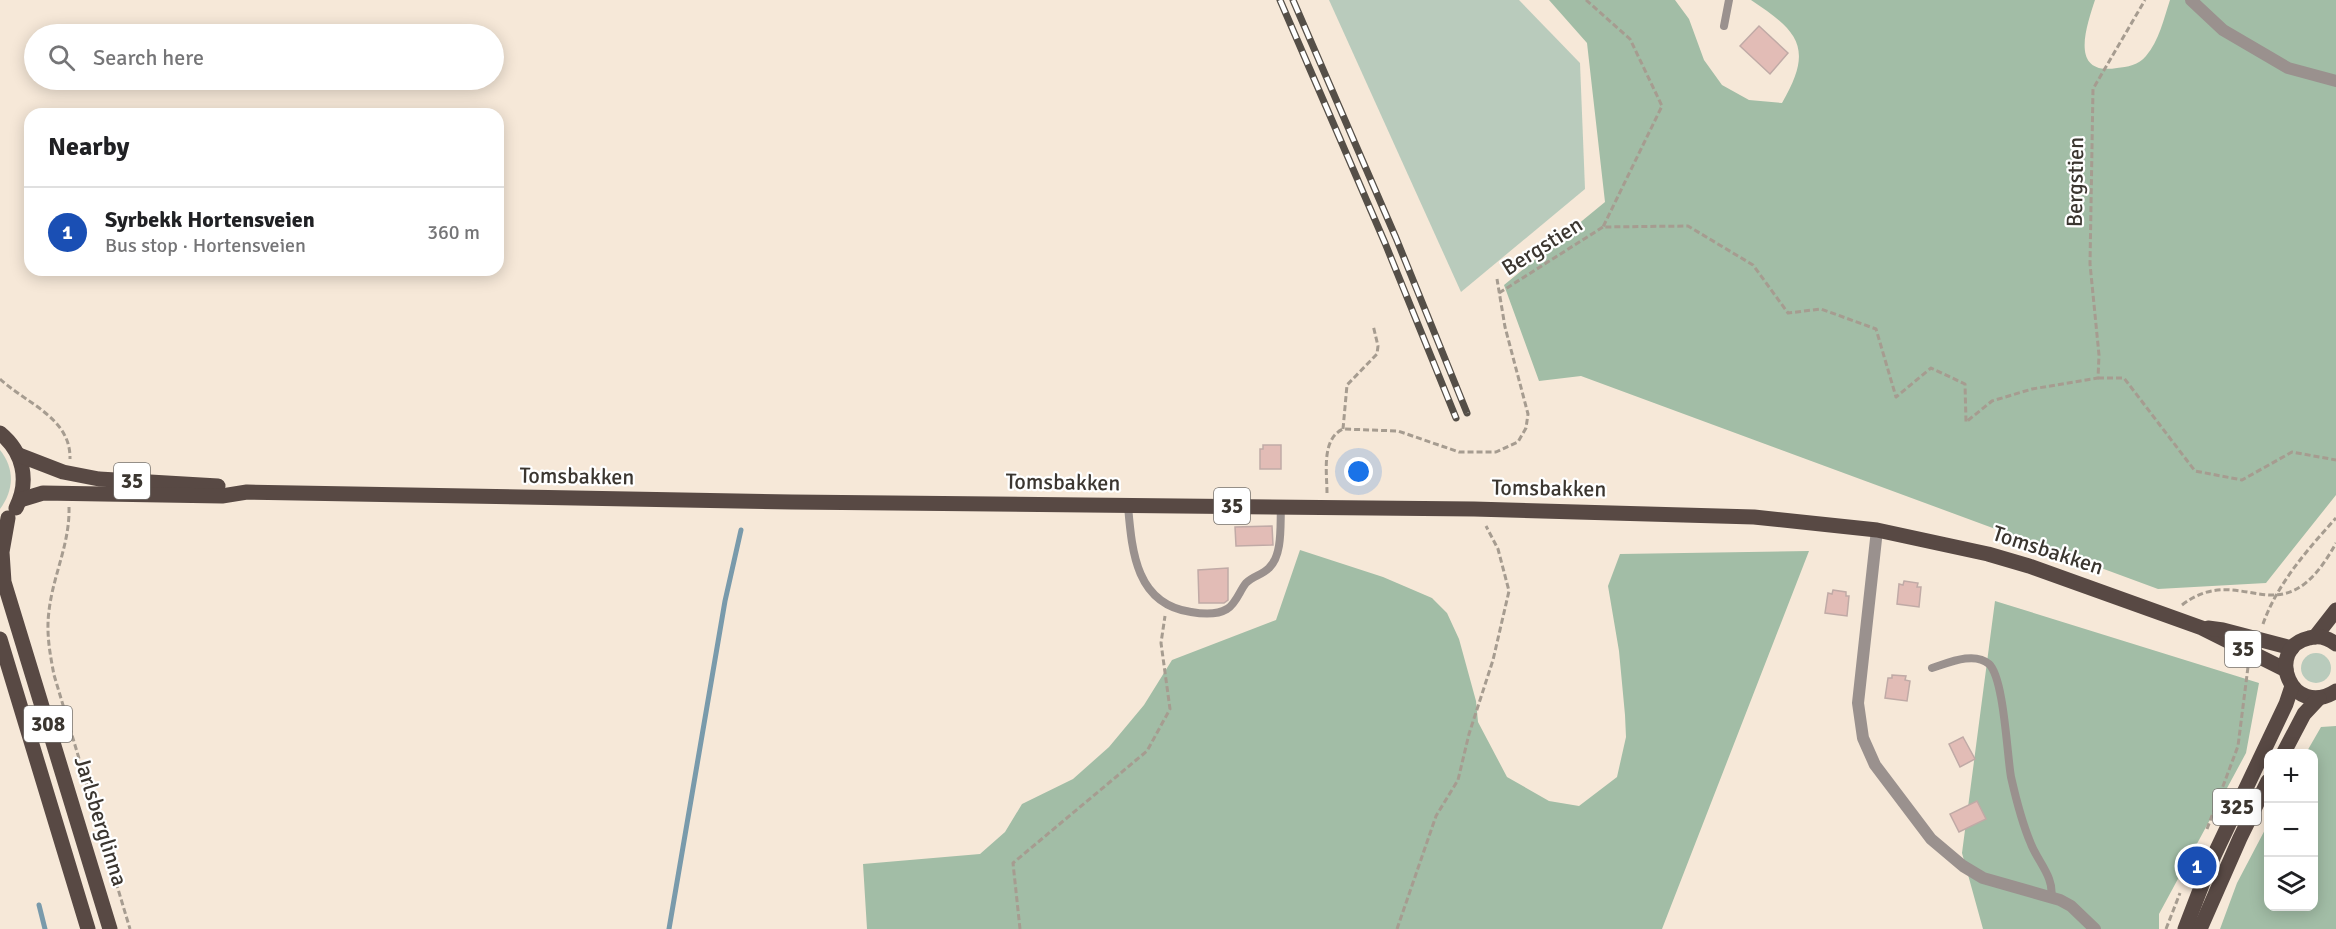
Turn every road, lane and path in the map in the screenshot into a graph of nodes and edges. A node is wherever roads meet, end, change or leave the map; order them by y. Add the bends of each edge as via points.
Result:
1 (1586, 0) edge
2 (1729, 0) edge
3 (2145, 0) edge
4 (2192, 0) edge
5 (1724, 26) dead end
6 (2336, 81) edge
7 (1603, 227) junction
8 (1497, 279) dead end
9 (1499, 293) junction
10 (1373, 326) dead end
11 (2098, 378) junction
12 (0, 379) edge
13 (1343, 429) junction
14 (0, 433) edge
15 (19, 455) junction
16 (2336, 460) edge
17 (70, 465) dead end
18 (248, 492) junction
19 (20, 500) junction
20 (69, 502) dead end
21 (1128, 506) junction
22 (1281, 507) junction
23 (1327, 507) junction
24 (1474, 509) junction
25 (2336, 518) edge
26 (4, 521) edge
27 (1877, 530) junction
28 (2319, 537) dead end
29 (2336, 543) edge
30 (1166, 605) junction
31 (2336, 610) edge
32 (2174, 617) junction
33 (2202, 628) junction
34 (2315, 637) junction
35 (0, 639) edge
36 (2336, 644) edge
37 (2292, 648) junction
38 (1932, 668) dead end
39 (2286, 670) junction
40 (2292, 686) junction
41 (2336, 691) edge
42 (2319, 698) junction
43 (2239, 737) dead end
44 (2285, 749) edge
45 (2264, 790) edge
46 (2206, 833) dead end
47 (2184, 884) dead end
48 (2051, 898) junction
49 (88, 929) edge
50 (110, 929) edge
51 (130, 929) edge
52 (1020, 929) edge
53 (1397, 929) edge
54 (2095, 929) edge
55 (2166, 929) edge
56 (2184, 929) edge
57 (2200, 929) edge

1 - 7 path, Bergstien via 1630,39 1662,106
2 - 5 lane
3 - 11 path, Bergstien via 2093,88 2090,264
4 - 6 street via 2223,30 2288,68
7 - 9 path, Bergstien
7 - 11 path, Bergstien via 1688,226 1754,265 1788,313 1821,309 1876,329 1896,397 1931,368 1965,384 1966,422 1992,401 2032,389
8 - 9 path
9 - 13 path via 1528,414 1518,442 1496,452 1459,452 1398,431
10 - 13 path via 1377,354 1347,385
11 - 16 path, Bergstien via 2124,378 2195,471 2242,480 2292,452
12 - 17 path via 58,422 65,431
13 - 23 path via 1337,432 1329,449
14 - 15 main road, 35
15 - 18 main road, 35 via 63,472 99,479 222,486
15 - 19 main road via 24,478
18 - 19 main road, 35 via 43,493
18 - 21 main road, Tomsbakken / 35
19 - 26 main road
20 - 51 path via 68,537 49,612 49,651
21 - 22 main road, Tomsbakken / 35
21 - 30 lane via 1136,561 1154,596
22 - 23 main road, Tomsbakken / 35
22 - 30 lane via 1279,544 1269,568 1246,583 1230,607 1197,613
23 - 24 main road, Tomsbakken / 35
24 - 27 main road, Tomsbakken / 35 via 1754,517
24 - 53 path via 1498,549 1509,591 1458,780 1436,816
25 - 28 path
26 - 50 main road, Jarlsberglinna / 308 via 6,590
27 - 32 main road, Tomsbakken / 35 via 1938,541 2030,566
27 - 48 street via 1858,703 1863,738 1875,765 1931,839 1963,866 1983,878
29 - 32 path via 2311,580 2298,591 2270,596 2220,590 2186,603
30 - 52 path via 1161,643 1170,709 1147,751 1013,863
31 - 34 main road
32 - 33 main road, Tomsbakken / 35
33 - 37 main road, Tomsbakken / 35
33 - 39 main road, Tomsbakken / 35
34 - 36 main road
34 - 37 main road
35 - 49 main road, Jarlsberglinna / 308
37 - 39 main road
38 - 48 lane via 1969,658 1986,662 1994,671 2005,718 2012,778 2031,844 2053,887
39 - 40 main road
40 - 42 main road via 2304,695
40 - 56 main road, 325
41 - 42 main road
42 - 44 main road via 2304,714
43 - 46 path
45 - 57 main road, 325
47 - 55 path
48 - 54 street via 2071,906

